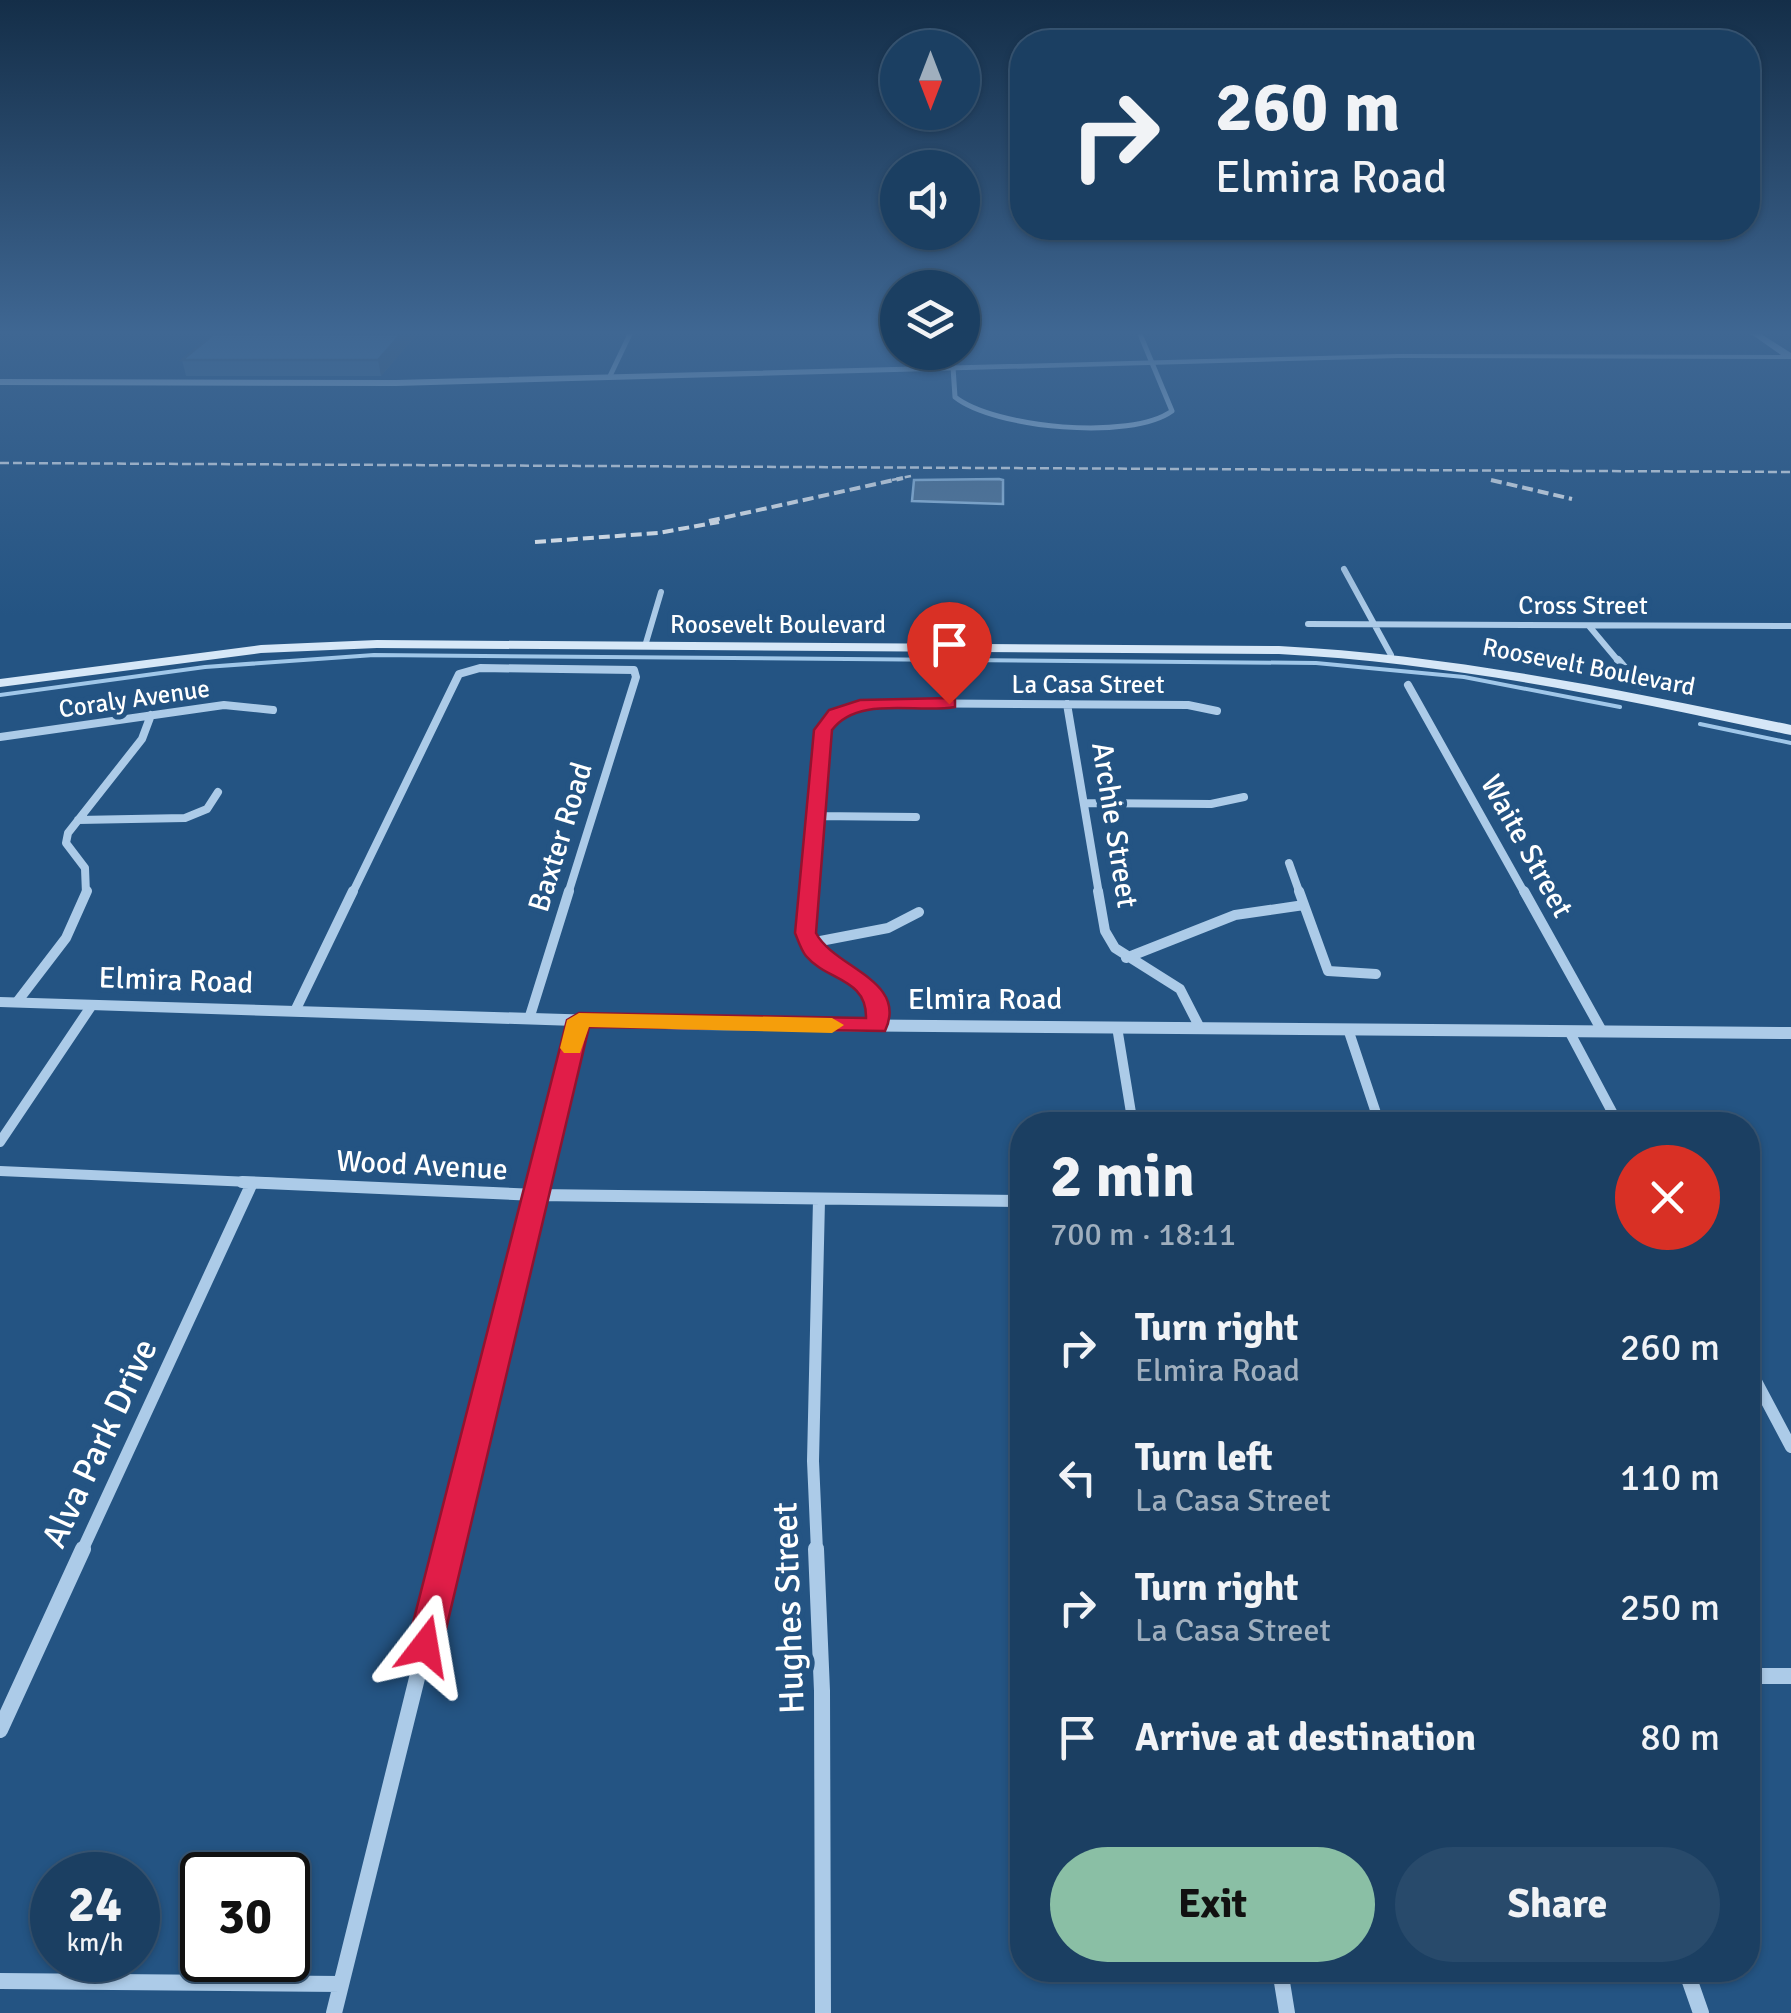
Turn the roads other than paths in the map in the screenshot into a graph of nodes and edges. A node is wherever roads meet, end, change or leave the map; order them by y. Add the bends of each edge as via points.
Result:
1 (1344, 569) dead end
2 (661, 592) dead end
3 (1308, 624) dead end
4 (1374, 624) junction
5 (1589, 626) junction
6 (1791, 626) edge
7 (645, 646) junction
8 (1391, 655) junction
9 (0, 683) edge
10 (1408, 685) dead end
11 (1640, 686) dead end
12 (1068, 704) junction
13 (273, 710) dead end
14 (1218, 711) dead end
15 (151, 715) junction
16 (1791, 730) edge
17 (0, 736) edge
18 (218, 792) dead end
19 (1244, 797) dead end
20 (1084, 803) junction
21 (815, 816) junction
22 (916, 817) dead end
23 (78, 820) junction
24 (1289, 863) dead end
25 (1304, 905) junction
26 (919, 912) dead end
27 (810, 944) junction
28 (1126, 958) junction
29 (1376, 974) dead end
30 (8, 1002) edge
31 (92, 1005) junction
32 (295, 1011) junction
33 (530, 1018) junction
34 (579, 1020) junction
35 (877, 1026) junction
36 (1117, 1027) junction
37 (1200, 1028) junction
38 (1348, 1029) junction
39 (1569, 1031) junction
40 (1602, 1032) junction
41 (1789, 1035) edge
42 (1131, 1112) edge
43 (1376, 1112) edge
44 (1612, 1112) edge
45 (0, 1142) edge
46 (0, 1171) edge
47 (252, 1182) junction
48 (536, 1196) junction
49 (819, 1200) junction
50 (1010, 1201) edge
51 (1760, 1389) edge
52 (1791, 1448) edge
53 (1760, 1676) edge
54 (1791, 1676) edge
55 (0, 1730) edge
56 (0, 1980) edge
57 (1282, 1982) edge
58 (1690, 1982) edge
59 (341, 1984) junction
60 (334, 2013) edge
61 (822, 2013) edge
62 (1287, 2013) edge
63 (1701, 2013) edge

1 - 4 street
2 - 7 street
3 - 4 street, Cross Street
4 - 5 street, Cross Street
4 - 8 street
5 - 6 street, Cross Street
5 - 11 street
7 - 8 main road, Roosevelt Boulevard
7 - 9 main road, Roosevelt Boulevard via 260,649
8 - 16 main road, Roosevelt Boulevard
10 - 40 street, Waite Street
12 - 14 street, La Casa Street
12 - 20 street, Archie Street
12 - 21 street, La Casa Street via 847,708 823,730
13 - 15 street, Coraly Avenue via 224,705
15 - 17 street, Coraly Avenue
15 - 23 street via 142,739
18 - 23 street via 208,809 185,818
19 - 20 street via 1210,804
20 - 28 street, Archie Street via 1104,931
21 - 22 street
21 - 27 street, La Casa Street via 805,924
23 - 30 street via 66,843 85,868 85,904
24 - 25 street
25 - 28 street via 1270,905 1215,919
25 - 29 street via 1328,971
26 - 27 street via 888,928
27 - 35 street via 826,962 867,985 878,1005
28 - 37 street via 1188,993
30 - 31 street, Elmira Road
31 - 32 street, Elmira Road
31 - 45 street
32 - 33 street, Elmira Road
32 - 33 street, Baxter Road via 457,676 465,670 634,670
33 - 34 street, Elmira Road
34 - 35 street, Elmira Road
34 - 48 street
35 - 36 street, Elmira Road
36 - 37 street, Elmira Road
36 - 42 street
37 - 38 street, Elmira Road
38 - 39 street, Elmira Road
38 - 43 street
39 - 40 street, Elmira Road
39 - 44 street
40 - 41 street, Elmira Road
46 - 47 street, Wood Avenue
47 - 48 street, Wood Avenue
47 - 55 street, Alva Park Drive
48 - 49 street, Wood Avenue
48 - 59 street
49 - 50 street, Wood Avenue
49 - 61 street, Hughes Street via 813,1460
51 - 52 street
53 - 54 street
56 - 59 street
57 - 62 street
58 - 63 street
59 - 60 street

